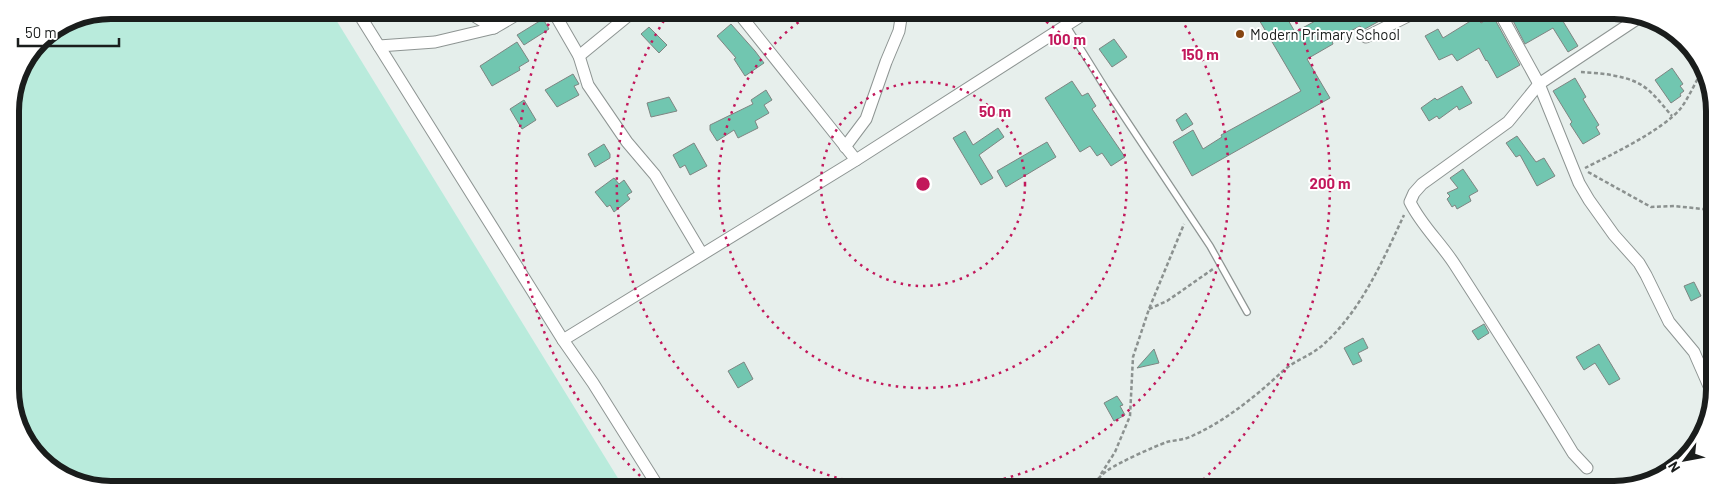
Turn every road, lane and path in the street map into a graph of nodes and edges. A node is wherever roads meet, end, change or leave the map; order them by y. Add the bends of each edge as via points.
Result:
1 (362, 19) edge
2 (479, 19) edge
3 (509, 19) edge
4 (559, 19) edge
5 (624, 19) edge
6 (743, 19) edge
7 (901, 19) edge
8 (1076, 19) edge
9 (1402, 19) edge
10 (1503, 19) edge
11 (1634, 21) edge
12 (1066, 25) junction
13 (494, 28) junction
14 (1366, 37) dead end
15 (379, 46) junction
16 (580, 56) junction
17 (1575, 72) dead end
18 (1699, 76) edge
19 (1539, 84) junction
20 (1672, 116) junction
21 (845, 147) junction
22 (856, 160) junction
23 (1410, 202) junction
24 (1706, 209) edge
25 (1188, 213) junction
26 (702, 254) junction
27 (1221, 263) junction
28 (1149, 309) junction
29 (1247, 312) dead end
30 (563, 340) junction
31 (1706, 379) edge
32 (1587, 468) dead end
33 (1100, 476) junction
34 (655, 481) edge
35 (1096, 481) edge

1 - 15 street
2 - 13 street
3 - 13 street
4 - 16 street
5 - 16 street
6 - 21 street
7 - 21 street via 866,119
8 - 12 street
9 - 14 street
10 - 19 street
11 - 19 street
12 - 22 street
12 - 25 lane
13 - 15 street via 435,42
15 - 30 street
16 - 26 street via 588,85 627,142 655,175
17 - 20 path via 1599,73 1639,83
18 - 20 path via 1681,108
19 - 23 street via 1508,122 1422,184
19 - 31 street via 1584,192 1646,275 1669,322 1694,352
20 - 24 path via 1637,140 1583,169 1651,207
21 - 22 street
22 - 26 street
23 - 32 street via 1495,326 1573,453
23 - 33 path via 1383,260 1354,310 1324,344 1294,362 1226,418 1190,437 1166,442 1146,451
25 - 27 lane
25 - 28 path
26 - 30 street
27 - 28 path via 1168,301
27 - 29 lane
28 - 33 path via 1133,357 1130,416 1120,443
30 - 34 street
33 - 35 path

